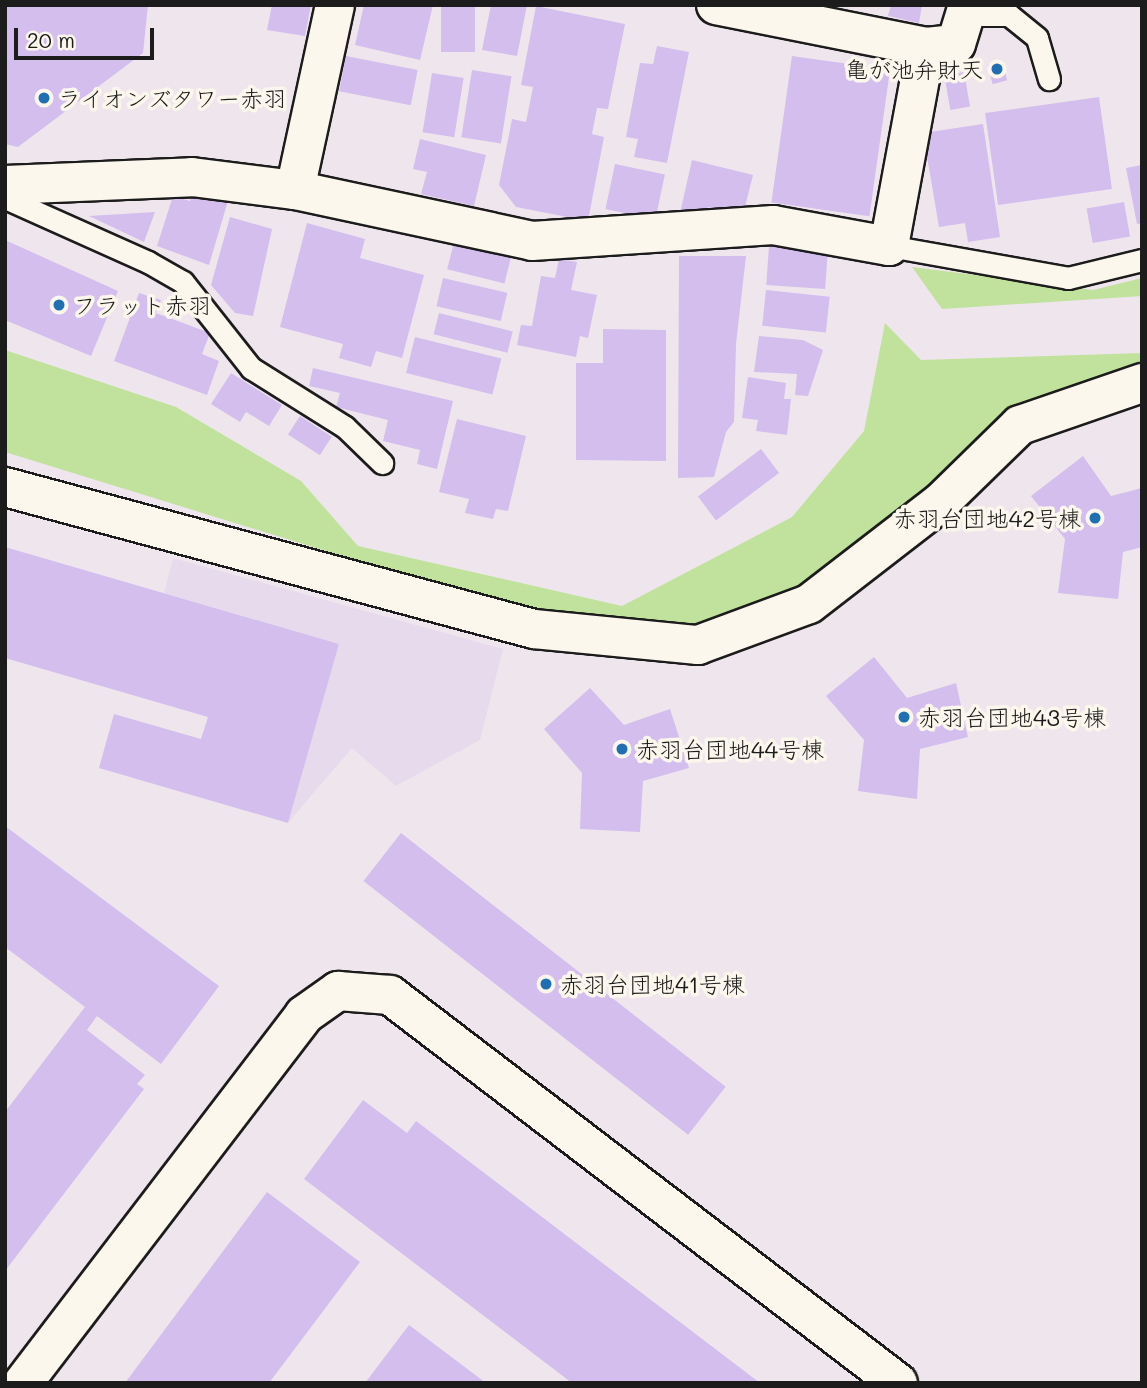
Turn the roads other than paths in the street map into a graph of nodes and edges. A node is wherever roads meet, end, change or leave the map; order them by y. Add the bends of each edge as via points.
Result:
1 (335, 5) edge
2 (716, 5) edge
3 (967, 8) edge
4 (926, 47) junction
5 (1048, 79) dead end
6 (5, 185) edge
7 (295, 190) junction
8 (5, 198) edge
9 (890, 246) junction
10 (1142, 260) edge
11 (1142, 383) edge
12 (382, 463) dead end
13 (5, 487) edge
14 (23, 1383) edge
15 (898, 1383) edge

1 - 7 street
2 - 4 street
3 - 4 street via 956,44
3 - 5 lane via 983,15 1009,15 1037,38
4 - 9 street
6 - 7 street via 192,177
7 - 9 street via 531,241 773,225
8 - 12 lane via 183,282 251,368 345,427
9 - 10 lane via 1068,278
11 - 13 street via 1020,425 941,502 809,604 698,645 534,628
14 - 15 street via 304,1015 338,991 390,995

